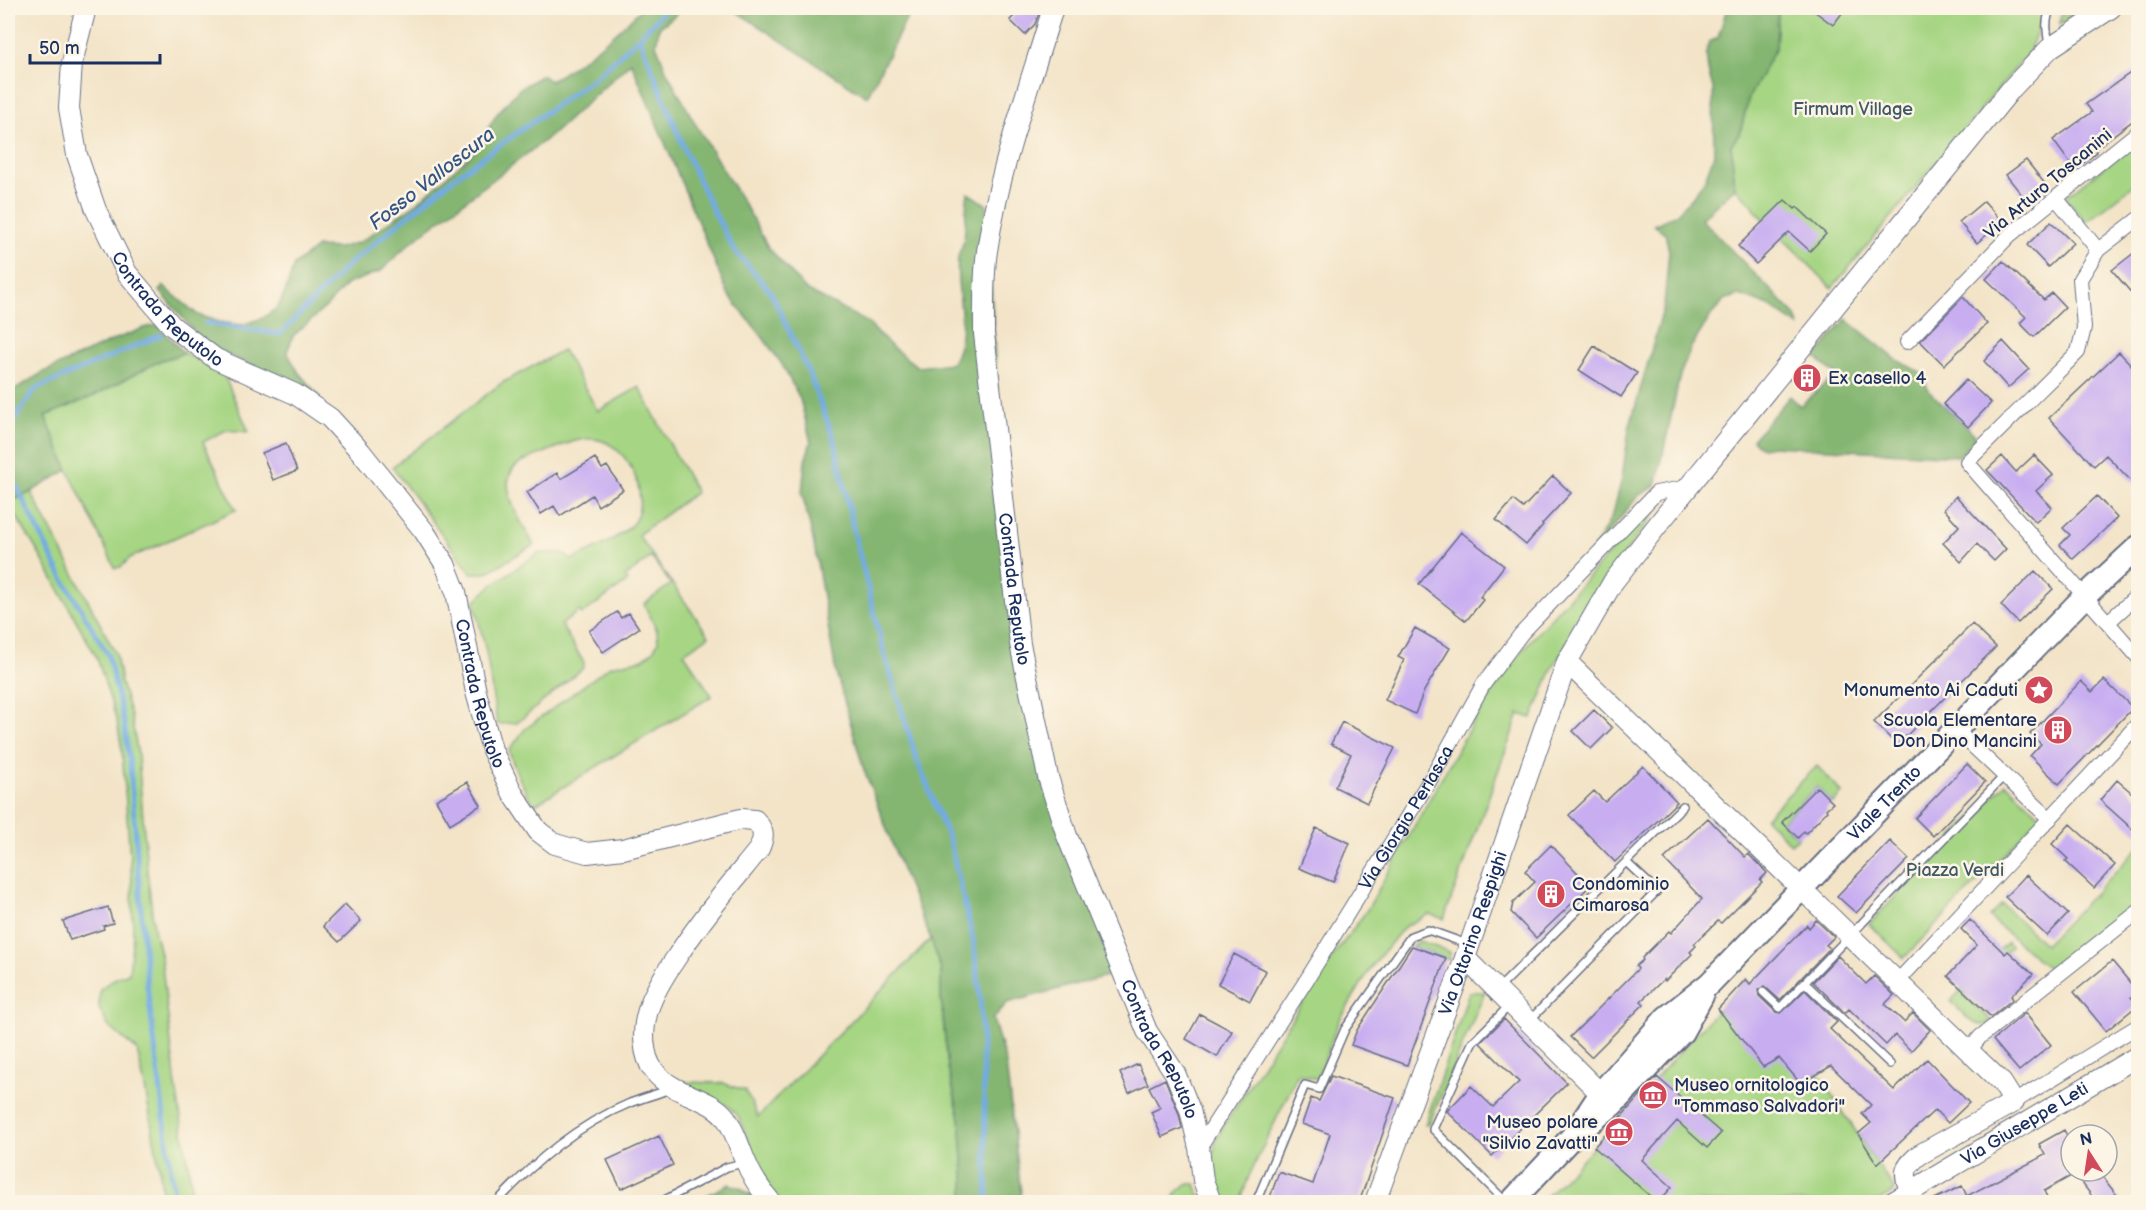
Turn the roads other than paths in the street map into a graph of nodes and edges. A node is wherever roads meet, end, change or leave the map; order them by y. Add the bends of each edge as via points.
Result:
1 (86, 8) edge
2 (1053, 8) edge
3 (2052, 8) edge
4 (2111, 8) edge
5 (2050, 48) junction
6 (2139, 132) edge
7 (2056, 198) junction
8 (2139, 219) edge
9 (2098, 250) junction
10 (1907, 342) dead end
11 (1688, 487) junction
12 (2139, 547) edge
13 (2139, 595) edge
14 (2085, 596) junction
15 (2108, 622) junction
16 (2139, 657) edge
17 (1567, 662) junction
18 (2139, 724) edge
19 (1956, 730) junction
20 (2004, 776) junction
21 (1683, 806) dead end
22 (2049, 819) junction
23 (1626, 862) junction
24 (1802, 889) junction
25 (2139, 912) edge
26 (1850, 936) junction
27 (1467, 952) junction
28 (1898, 981) junction
29 (1805, 983) junction
30 (1763, 992) dead end
31 (1504, 997) junction
32 (1528, 1021) junction
33 (2139, 1026) edge
34 (1969, 1051) junction
35 (2139, 1056) edge
36 (1890, 1064) dead end
37 (672, 1088) junction
38 (1606, 1099) junction
39 (2014, 1102) junction
40 (1199, 1148) junction
41 (746, 1162) junction
42 (1910, 1191) junction
43 (497, 1203) edge
44 (661, 1203) edge
45 (771, 1203) edge
46 (1211, 1203) edge
47 (1256, 1203) edge
48 (1375, 1203) edge
49 (1506, 1203) edge
50 (1511, 1203) edge
51 (1893, 1203) edge

1 - 37 street, Contrada Reputolo via 72,63 69,108 77,154 96,210 127,273 172,326 216,359 295,394 330,418 424,531 445,564 456,592 492,750 513,794 538,831 555,843 587,854 623,849 741,819 755,820 762,828 764,838 759,849 695,929 662,979 647,1011 647,1057 655,1072
2 - 40 street, Contrada Reputolo via 1008,153 987,252 984,290 984,334 1020,644 1048,777 1067,836 1148,1031 1175,1073 1190,1110
3 - 5 lane via 2047,27
4 - 5 street, Via Ottorino Respighi
5 - 11 street, Via Ottorino Respighi via 2012,88
6 - 7 street, Via Arturo Toscanini
7 - 9 street
7 - 10 street, Via Arturo Toscanini via 2010,235
8 - 9 street
9 - 14 street via 2080,279 2084,328 2078,352 1966,462
11 - 17 street, Via Ottorino Respighi via 1613,582
11 - 40 street, Via Giorgio Perlasca via 1656,493 1521,634 1483,685 1414,805
12 - 14 main road, Viale Trento
13 - 15 street
14 - 15 street
14 - 19 main road, Viale Trento
15 - 16 street
17 - 24 street
17 - 27 street, Via Ottorino Respighi
18 - 22 street
19 - 20 street
19 - 24 main road, Viale Trento
20 - 22 street
20 - 26 lane
21 - 23 lane
22 - 28 street
23 - 31 lane
23 - 32 lane via 1657,891
24 - 26 street
24 - 38 main road, Viale Trento via 1709,984 1682,1032
25 - 34 street via 1980,1037
26 - 28 street
26 - 29 lane
27 - 31 street
27 - 47 lane via 1428,930 1410,936 1345,1029 1319,1089 1305,1085
27 - 48 street, Via Ottorino Respighi
28 - 34 street
29 - 30 lane via 1779,1008
29 - 36 lane
31 - 32 street
31 - 49 lane via 1472,1042 1433,1129
32 - 38 street
33 - 39 street
34 - 39 street via 2002,1083
35 - 42 street, Via Giuseppe Leti
37 - 41 street, Contrada Reputolo via 725,1116
37 - 43 lane via 630,1103 565,1139
38 - 50 main road, Viale Trento
39 - 42 street via 1919,1155 1905,1170
40 - 46 street
41 - 44 lane via 727,1167
41 - 45 street, Contrada Reputolo via 757,1186
42 - 51 street, Via Giuseppe Leti

